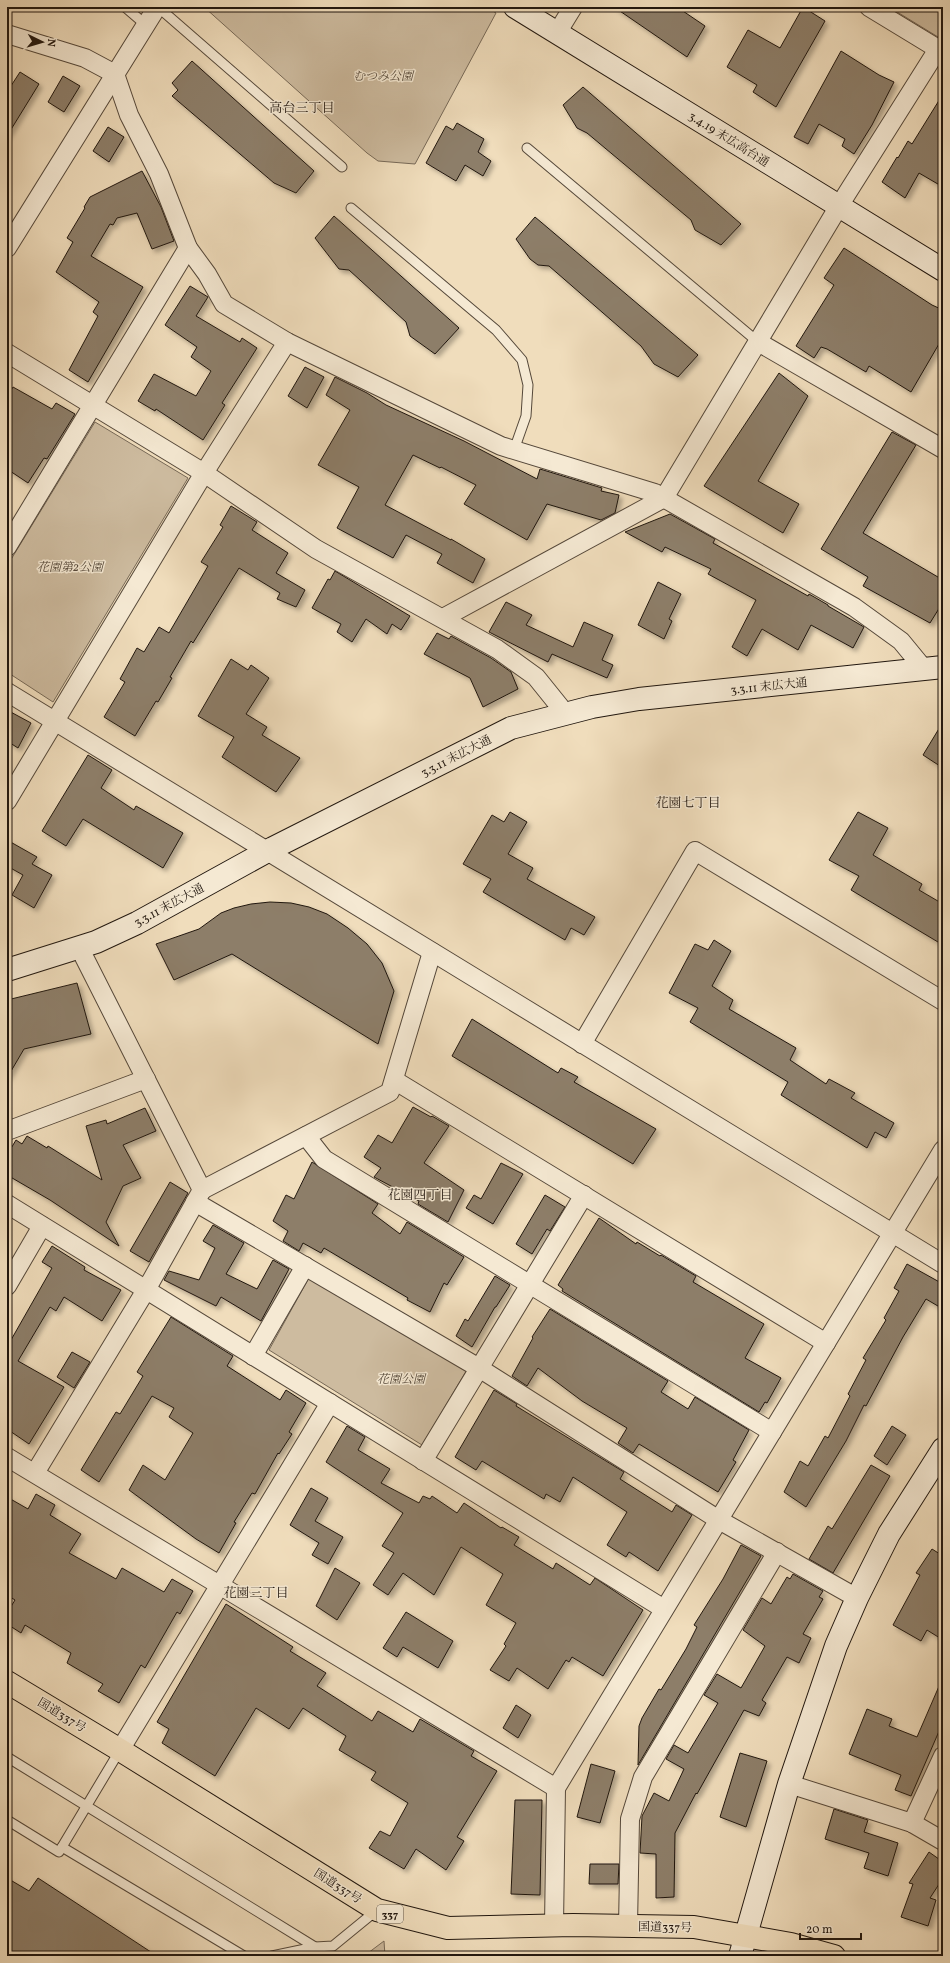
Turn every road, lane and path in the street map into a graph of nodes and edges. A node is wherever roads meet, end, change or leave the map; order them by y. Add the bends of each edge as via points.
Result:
1 (125, 7) edge
2 (157, 7) edge
3 (515, 7) edge
4 (573, 7) edge
5 (869, 7) edge
6 (146, 25) junction
7 (557, 33) junction
8 (7, 34) edge
9 (940, 50) edge
10 (115, 74) junction
11 (527, 148) dead end
12 (342, 167) dead end
13 (839, 206) junction
14 (351, 208) dead end
15 (7, 248) edge
16 (188, 248) junction
17 (943, 270) edge
18 (287, 342) junction
19 (758, 342) junction
20 (7, 353) edge
21 (94, 406) junction
22 (943, 449) edge
23 (514, 450) junction
24 (204, 473) junction
25 (664, 498) junction
26 (7, 547) edge
27 (443, 618) junction
28 (934, 668) edge
29 (7, 692) edge
30 (565, 713) junction
31 (56, 722) junction
32 (7, 801) edge
33 (267, 852) junction
34 (79, 947) junction
35 (432, 952) junction
36 (7, 970) edge
37 (943, 1001) edge
38 (582, 1044) junction
39 (146, 1079) junction
40 (394, 1080) junction
41 (7, 1131) edge
42 (306, 1136) junction
43 (943, 1150) edge
44 (584, 1195) junction
45 (198, 1196) junction
46 (7, 1204) edge
47 (42, 1226) junction
48 (892, 1233) junction
49 (943, 1264) edge
50 (305, 1266) junction
51 (530, 1284) junction
52 (7, 1286) edge
53 (146, 1290) junction
54 (826, 1342) junction
55 (253, 1356) junction
56 (479, 1368) junction
57 (330, 1403) junction
58 (772, 1432) junction
59 (943, 1449) edge
60 (7, 1457) edge
61 (424, 1461) junction
62 (35, 1473) junction
63 (719, 1520) junction
64 (777, 1552) junction
65 (220, 1585) junction
66 (856, 1598) junction
67 (664, 1609) junction
68 (7, 1682) edge
69 (120, 1750) junction
70 (943, 1756) edge
71 (7, 1757) edge
72 (790, 1784) junction
73 (556, 1788) junction
74 (86, 1807) junction
75 (7, 1820) edge
76 (912, 1823) junction
77 (943, 1841) edge
78 (62, 1847) junction
79 (377, 1910) junction
80 (554, 1926) junction
81 (628, 1926) junction
82 (743, 1946) edge
83 (315, 1947) junction
84 (244, 1956) edge
85 (272, 1956) edge
86 (834, 1956) edge

1 - 6 lane
2 - 6 street
2 - 12 lane
3 - 7 street, 3.4.19 末広高台通
4 - 7 street
5 - 9 street
6 - 10 street
7 - 13 street, 3.4.19 末広高台通
8 - 10 street via 85,58
9 - 13 street
10 - 15 street
10 - 16 street via 129,115 159,174
11 - 19 lane
13 - 17 street, 3.4.19 末広高台通
13 - 19 street
14 - 23 lane via 496,330 522,360 528,385 526,416
16 - 18 street via 224,304
16 - 21 street
18 - 23 street
18 - 24 street
19 - 22 street
19 - 25 street
20 - 21 street
21 - 24 street
21 - 26 street
23 - 25 street via 655,493
24 - 27 street via 316,549
24 - 31 street
25 - 27 street
25 - 28 street via 854,607
27 - 30 street via 497,649 536,677
28 - 30 street, 3.3.11 末広大通 via 639,699
29 - 31 street
30 - 33 street, 3.3.11 末広大通 via 511,728
31 - 32 street
31 - 33 street
33 - 34 street, 3.3.11 末広大通 via 137,923
33 - 35 street
34 - 36 street, 3.3.11 末広大通
34 - 39 street
35 - 38 street
35 - 40 street
37 - 38 street via 695,851
38 - 48 street
39 - 41 street
39 - 45 street
40 - 42 street via 390,1092
40 - 44 street
42 - 45 street
42 - 51 street via 324,1159
43 - 48 street
44 - 51 street
44 - 54 street
45 - 50 street
45 - 53 street
46 - 47 street
47 - 52 street
47 - 53 street
48 - 49 street
48 - 54 street
50 - 55 street
50 - 56 street
51 - 56 street
51 - 58 street
53 - 55 street
53 - 62 street
54 - 58 street
55 - 57 street
56 - 61 street
56 - 63 street
57 - 61 street
57 - 65 street
58 - 63 street
59 - 66 street via 889,1534
60 - 62 street
61 - 67 street
62 - 65 street
63 - 64 street
63 - 67 street
64 - 66 street
64 - 81 street via 643,1778 630,1819
65 - 69 street
65 - 73 street
66 - 72 street via 836,1646
67 - 73 street
68 - 69 highway, 国道337号 / 337
69 - 74 lane
69 - 79 highway, 国道337号 / 337
70 - 76 street
71 - 74 lane
72 - 76 street
72 - 82 street
73 - 80 street
74 - 78 lane
74 - 83 lane
75 - 78 lane via 59,1852
76 - 77 street
78 - 84 lane
79 - 80 highway, 国道337号 / 337 via 448,1928
79 - 83 lane via 333,1946
80 - 81 highway, 国道337号 / 337
81 - 82 highway, 国道337号 / 337 via 694,1927
82 - 86 highway, 国道337号 / 337 via 791,1944
83 - 85 lane

